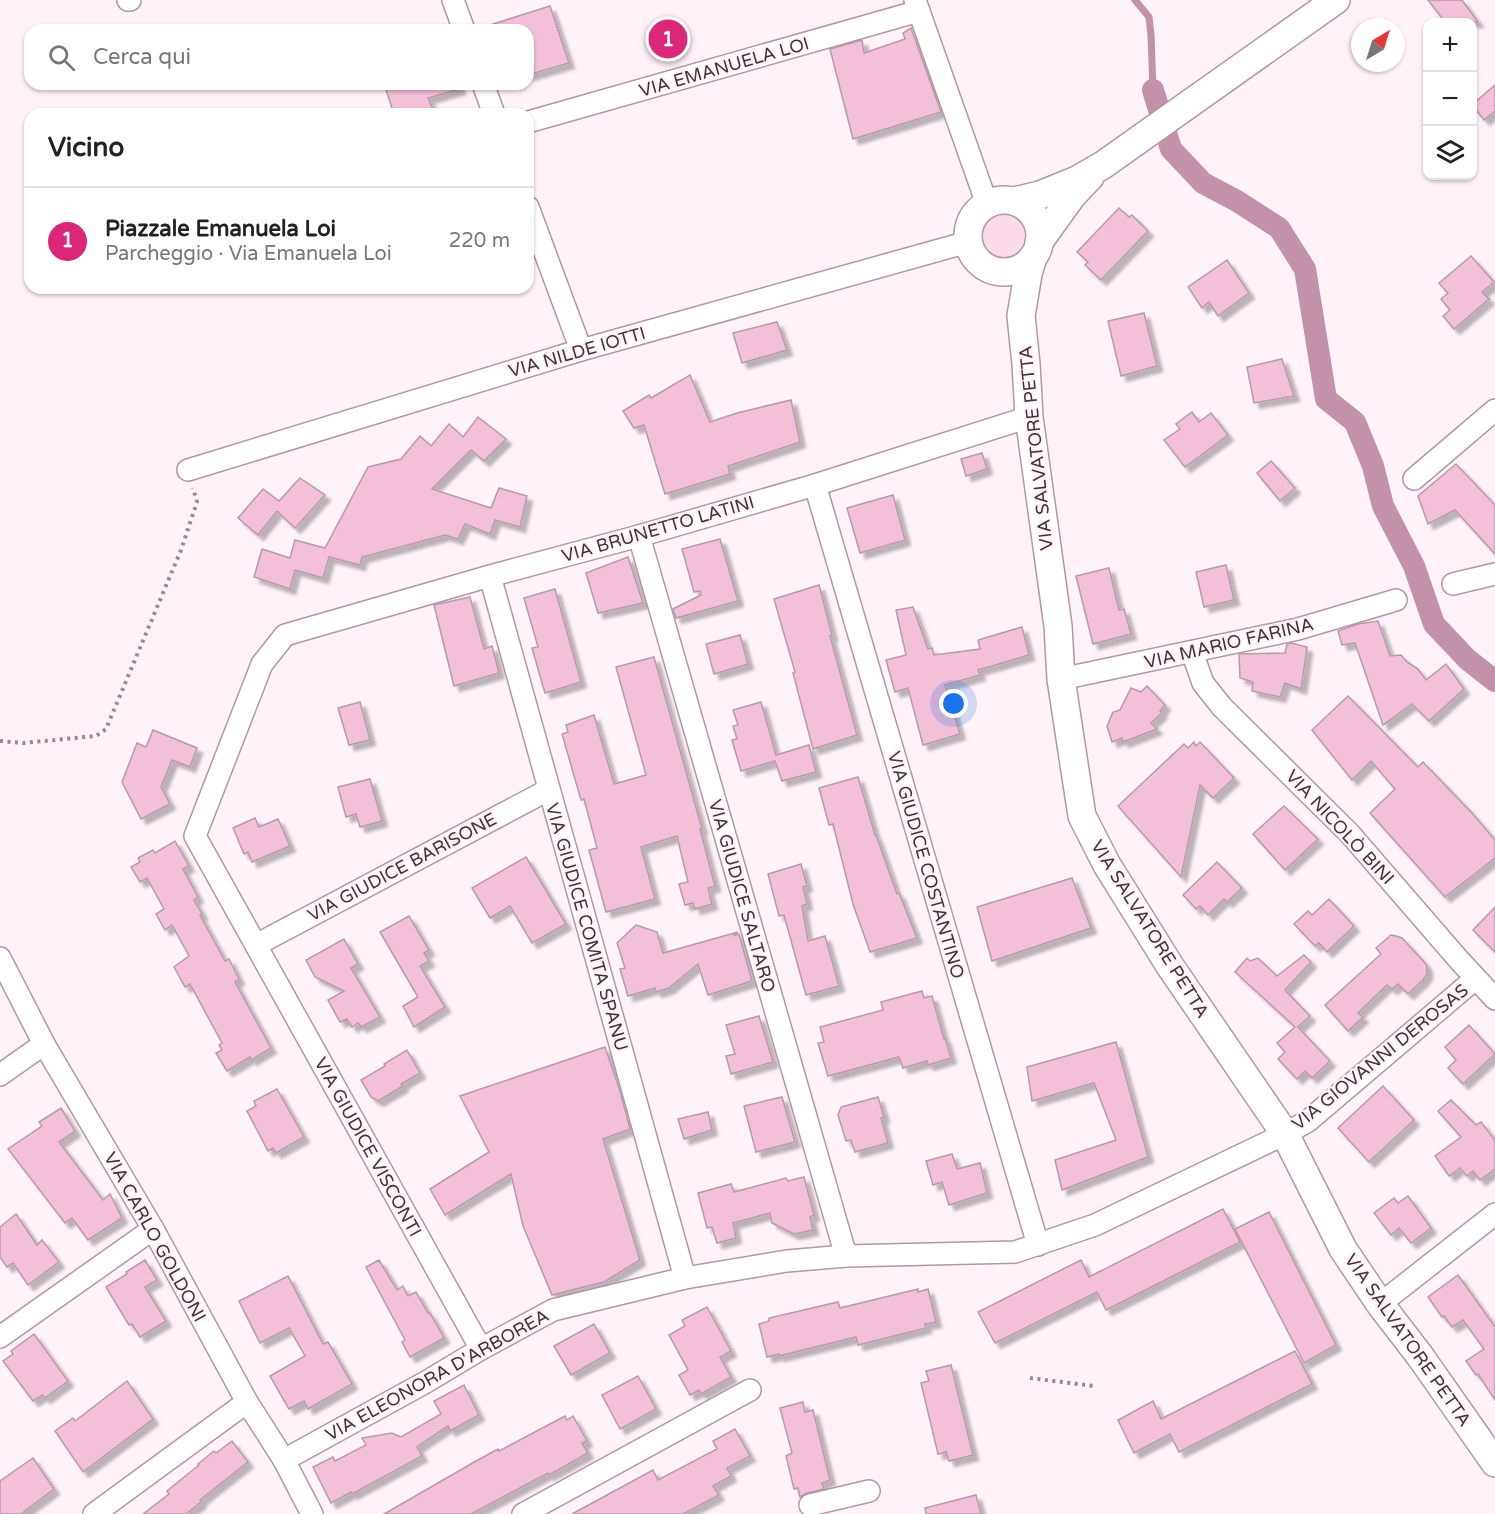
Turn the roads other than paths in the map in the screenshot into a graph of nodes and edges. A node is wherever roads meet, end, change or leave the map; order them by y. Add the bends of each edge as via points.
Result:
1 (453, 0) edge
2 (1336, 0) edge
3 (917, 5) edge
4 (462, 24) edge
5 (485, 90) edge
6 (492, 108) edge
7 (534, 120) edge
8 (1103, 165) junction
9 (1014, 201) junction
10 (987, 204) junction
11 (534, 223) edge
12 (968, 242) junction
13 (1036, 250) junction
14 (988, 268) junction
15 (1021, 316) junction
16 (581, 350) junction
17 (1495, 410) edge
18 (1029, 417) junction
19 (188, 470) road end
20 (1414, 479) dead end
21 (815, 484) junction
22 (639, 536) junction
23 (1495, 574) edge
24 (490, 576) junction
25 (1453, 584) dead end
26 (1396, 600) dead end
27 (285, 635) joint
28 (1192, 652) junction
29 (1061, 679) junction
30 (548, 790) junction
31 (256, 945) junction
32 (0, 958) edge
33 (1475, 979) junction
34 (1495, 999) edge
35 (44, 1044) junction
36 (0, 1075) edge
37 (1285, 1134) junction
38 (1495, 1214) edge
39 (153, 1229) junction
40 (1038, 1245) junction
41 (846, 1256) junction
42 (686, 1278) junction
43 (1380, 1304) junction
44 (0, 1336) edge
45 (481, 1349) junction
46 (750, 1390) dead end
47 (247, 1402) junction
48 (1493, 1456) edge
49 (284, 1460) junction
50 (869, 1491) dead end
51 (810, 1505) dead end
52 (94, 1514) edge
53 (312, 1514) edge
54 (523, 1514) edge

1 - 4 street
2 - 8 street, VIA SALVATORE PETTA
3 - 7 street, VIA EMANUELA LOI
3 - 10 street
5 - 6 street
8 - 9 street, VIA SALVATORE PETTA via 1040,195
8 - 13 street, VIA SALVATORE PETTA via 1072,196
9 - 10 street
9 - 13 street via 1033,215 1039,230
10 - 12 street via 974,216
11 - 16 street
12 - 14 street via 974,257
12 - 16 street, VIA NILDE IOTTI
13 - 14 street via 1023,266 1012,271
13 - 15 street, VIA SALVATORE PETTA
14 - 15 street, VIA SALVATORE PETTA via 1012,294
15 - 18 street, VIA SALVATORE PETTA
16 - 19 street, VIA NILDE IOTTI
17 - 20 street
18 - 21 street, VIA BRUNETTO LATINI
18 - 29 street, VIA SALVATORE PETTA via 1058,626
21 - 22 street, VIA BRUNETTO LATINI
21 - 40 street, VIA GIUDICE COSTANTINO
22 - 24 street, VIA BRUNETTO LATINI
22 - 41 street, VIA GIUDICE SALTARO
23 - 25 street
24 - 27 street, VIA BRUNETTO LATINI
24 - 30 street, VIA GIUDICE COMITA SPANU
26 - 28 street, VIA MARIO FARINA via 1298,629
27 - 31 street, VIA GIUDICE VISCONTI via 262,664 195,836
28 - 29 street, VIA MARIO FARINA
28 - 33 street, VIA NICOLÒ BINI via 1203,683 1222,707 1350,834
29 - 37 street, VIA SALVATORE PETTA via 1082,816 1107,865 1170,966
30 - 31 street, VIA GIUDICE BARISONE
30 - 42 street, VIA GIUDICE COMITA SPANU
31 - 45 street, VIA GIUDICE VISCONTI
32 - 35 street, VIA CARLO GOLDONI
33 - 34 street, VIA NICOLÒ BINI
33 - 37 street, VIA GIOVANNI DEROSAS via 1308,1121
35 - 36 street
35 - 39 street, VIA CARLO GOLDONI
37 - 40 street, VIA ELEONORA D'ARBOREA via 1095,1225
37 - 43 street, VIA SALVATORE PETTA via 1343,1249
38 - 43 street
39 - 44 street
39 - 47 street, VIA CARLO GOLDONI
40 - 41 street, VIA ELEONORA D'ARBOREA via 1015,1252
41 - 42 street, VIA ELEONORA D'ARBOREA via 787,1261
42 - 45 street, VIA ELEONORA D'ARBOREA via 553,1310
43 - 48 street, VIA SALVATORE PETTA
45 - 49 street, VIA ELEONORA D'ARBOREA
46 - 54 street
47 - 49 street, VIA CARLO GOLDONI
47 - 52 street
49 - 53 street, VIA CARLO GOLDONI
50 - 51 street

